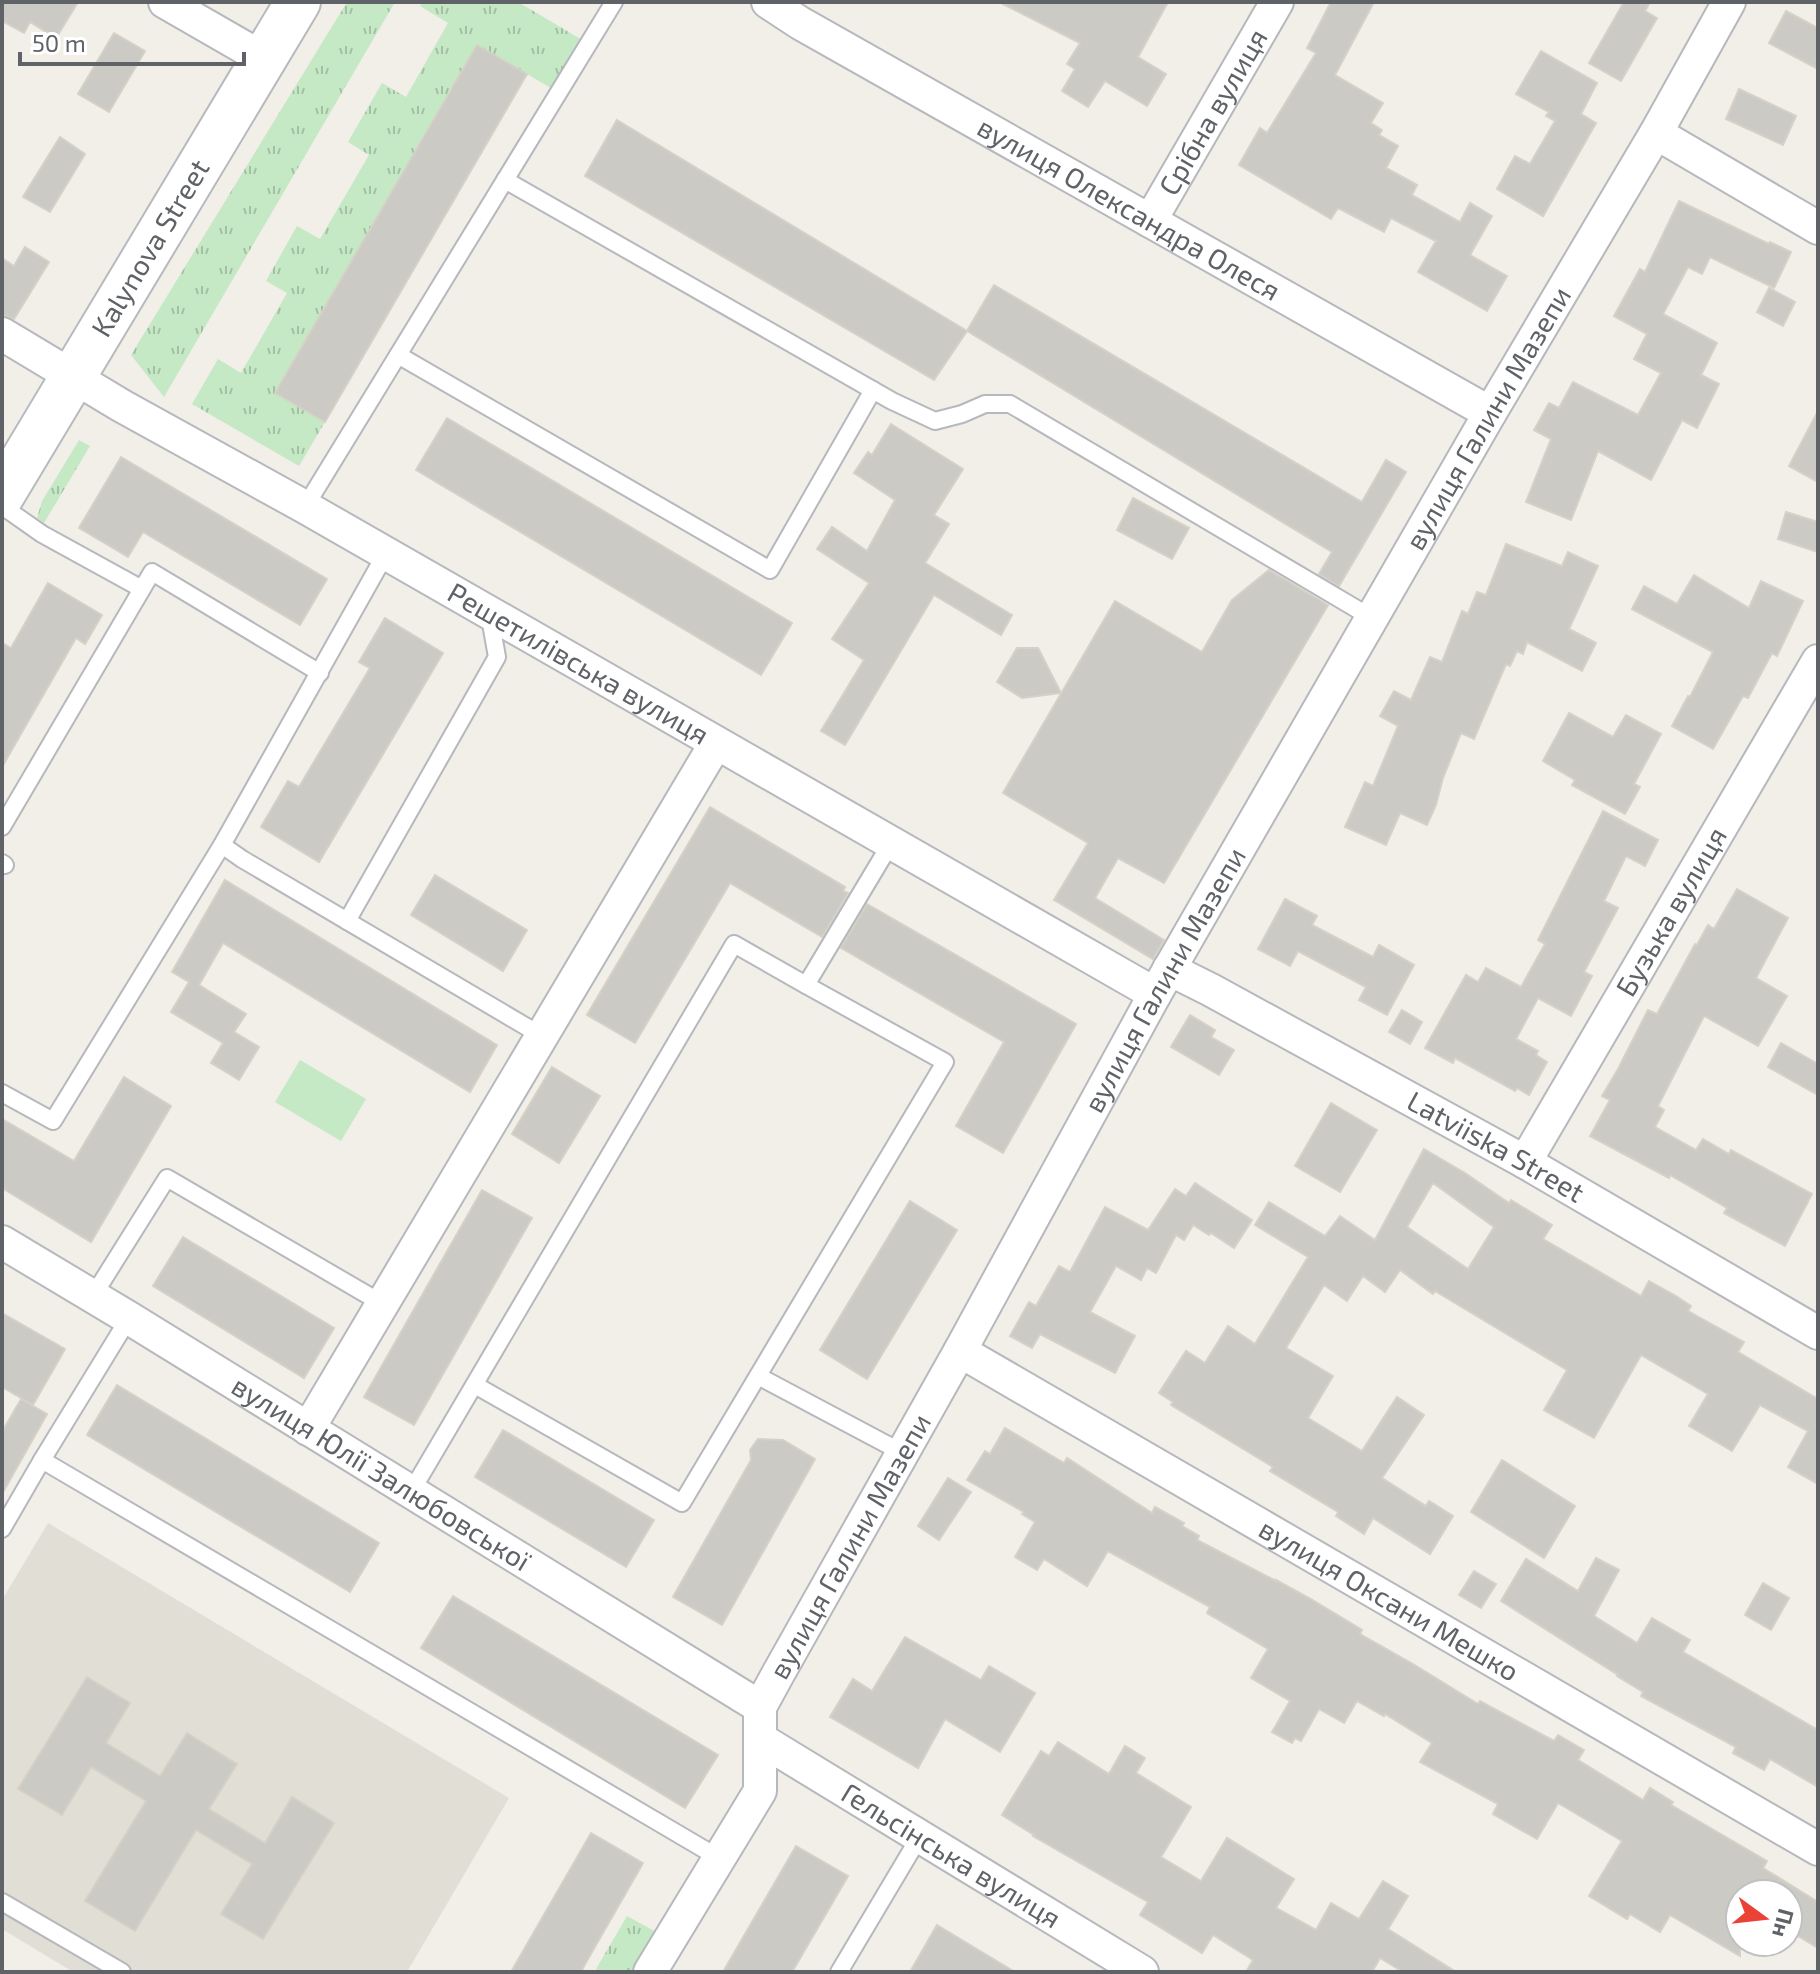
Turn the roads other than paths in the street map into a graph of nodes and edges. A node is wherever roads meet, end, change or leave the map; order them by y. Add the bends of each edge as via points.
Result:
1 (165, 2) edge
2 (298, 2) edge
3 (614, 2) edge
4 (768, 2) edge
5 (1277, 2) edge
6 (1729, 2) edge
7 (806, 12) edge
8 (264, 59) junction
9 (1656, 133) junction
10 (505, 180) junction
11 (1150, 221) junction
12 (1818, 228) edge
13 (2, 334) edge
14 (398, 355) junction
15 (72, 376) junction
16 (873, 390) junction
17 (1490, 413) junction
18 (2, 495) edge
19 (2, 506) edge
20 (305, 507) junction
21 (385, 555) junction
22 (142, 589) junction
23 (489, 612) junction
24 (1372, 618) junction
25 (1818, 661) edge
26 (320, 673) junction
27 (716, 743) junction
28 (2, 827) edge
29 (891, 843) junction
30 (222, 845) junction
31 (347, 921) junction
32 (1162, 981) junction
33 (806, 985) junction
34 (542, 1036) junction
35 (2, 1093) edge
36 (1525, 1162) junction
37 (2, 1242) edge
38 (93, 1296) junction
39 (383, 1304) junction
40 (129, 1318) junction
41 (1818, 1333) edge
42 (960, 1351) junction
43 (758, 1376) junction
44 (475, 1385) junction
45 (308, 1429) junction
46 (903, 1453) junction
47 (42, 1460) junction
48 (411, 1492) junction
49 (2, 1529) edge
50 (760, 1723) junction
51 (920, 1836) junction
52 (1818, 1849) edge
53 (719, 1858) junction
54 (2, 1902) edge
55 (122, 1972) edge
56 (650, 1972) edge
57 (839, 1972) edge
58 (1142, 1972) edge

1 - 8 street
2 - 8 main road, Kalynova Street
3 - 10 lane
4 - 7 street, вулиця Олександра Олеся
5 - 11 street, Срібна вулиця
6 - 9 street, вулиця Галини Мазепи
7 - 11 street, вулиця Олександра Олеся
8 - 15 main road, Kalynova Street
9 - 12 street
9 - 17 street, вулиця Галини Мазепи
10 - 14 lane
10 - 16 lane
11 - 17 street, вулиця Олександра Олеся
13 - 15 street, Решетилівська вулиця
14 - 16 lane via 770,570
14 - 20 lane
15 - 18 main road, Kalynova Street
15 - 20 street, Решетилівська вулиця
16 - 24 lane via 935,421 985,404 1010,404
17 - 24 street, вулиця Галини Мазепи
19 - 22 lane
20 - 21 street, Решетилівська вулиця
21 - 23 street, Решетилівська вулиця
21 - 26 lane
22 - 26 lane via 152,572
22 - 28 lane
23 - 27 street, Решетилівська вулиця
23 - 31 lane via 497,657
24 - 32 street, вулиця Галини Мазепи
25 - 36 street, Бузька вулиця
26 - 30 lane
27 - 29 street, Решетилівська вулиця
27 - 34 street
29 - 32 street, Решетилівська вулиця
29 - 33 lane
30 - 31 lane
30 - 35 lane via 53,1121
31 - 34 lane
32 - 36 street, Latviiska Street via 1225,997
32 - 42 street, вулиця Галини Мазепи
33 - 43 lane via 945,1062
33 - 44 lane via 734,944
34 - 39 street
36 - 41 street, Latviiska Street
37 - 38 street, вулиця Юлії Залюбовської
38 - 39 lane via 167,1178
38 - 40 street, вулиця Юлії Залюбовської
39 - 45 street
40 - 45 street, вулиця Юлії Залюбовської
40 - 47 lane
42 - 46 street, вулиця Галини Мазепи
42 - 52 street, вулиця Оксани Мешко
43 - 44 lane via 682,1503
43 - 46 lane
44 - 48 lane
45 - 48 street, вулиця Юлії Залюбовської
46 - 50 street, вулиця Галини Мазепи
47 - 49 lane
47 - 53 lane
48 - 50 street, вулиця Юлії Залюбовської
50 - 51 street, Гельсінська вулиця
50 - 53 street, вулиця Галини Мазепи via 760,1791
51 - 57 lane
51 - 58 street, Гельсінська вулиця
53 - 56 street, вулиця Галини Мазепи
54 - 55 lane

